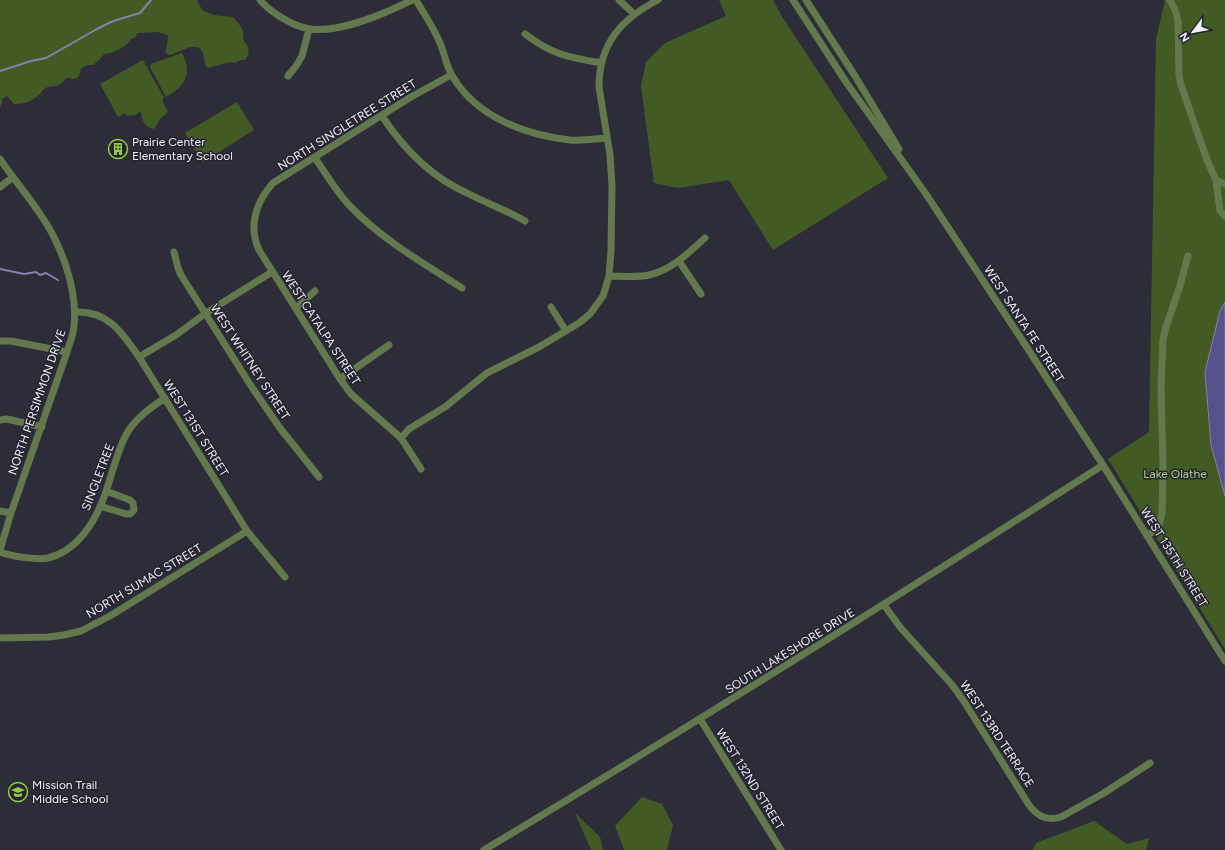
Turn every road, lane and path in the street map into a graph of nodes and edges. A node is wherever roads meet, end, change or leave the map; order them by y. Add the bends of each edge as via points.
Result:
1 (260, 0) edge
2 (412, 0) edge
3 (416, 0) edge
4 (619, 0) edge
5 (658, 0) edge
6 (793, 0) edge
7 (806, 0) edge
8 (1170, 0) edge
9 (634, 14) junction
10 (310, 29) junction
11 (525, 34) dead end
12 (602, 62) junction
13 (451, 75) junction
14 (288, 76) dead end
15 (382, 116) junction
16 (607, 138) junction
17 (315, 158) junction
18 (0, 159) edge
19 (13, 177) junction
20 (1216, 180) junction
21 (1225, 184) edge
22 (0, 187) edge
23 (926, 194) junction
24 (260, 200) joint
25 (1225, 216) edge
26 (525, 221) dead end
27 (705, 238) dead end
28 (174, 252) dead end
29 (1188, 256) dead end
30 (679, 262) junction
31 (272, 272) junction
32 (609, 276) junction
33 (462, 288) dead end
34 (315, 291) dead end
35 (701, 294) dead end
36 (551, 307) dead end
37 (296, 308) junction
38 (75, 312) junction
39 (206, 313) junction
40 (566, 331) junction
41 (0, 341) edge
42 (389, 345) dead end
43 (67, 352) junction
44 (139, 357) junction
45 (340, 379) junction
46 (165, 398) junction
47 (0, 420) edge
48 (42, 427) junction
49 (401, 438) junction
50 (1103, 466) junction
51 (420, 469) dead end
52 (319, 477) dead end
53 (106, 491) junction
54 (100, 506) junction
55 (0, 511) edge
56 (11, 513) junction
57 (247, 531) junction
58 (1147, 536) junction
59 (0, 551) edge
60 (285, 577) dead end
61 (884, 605) junction
62 (0, 638) edge
63 (1225, 661) edge
64 (700, 719) junction
65 (1150, 763) dead end
66 (495, 847) edge
67 (484, 850) edge
68 (781, 850) edge

1 - 10 street via 281,18
2 - 10 street via 386,12 348,24
3 - 13 street via 440,42
4 - 9 street
5 - 9 street
6 - 23 street, WEST SANTA FE STREET via 846,82
7 - 23 street, WEST SANTA FE STREET via 856,76
8 - 20 street via 1178,21 1181,85
9 - 12 street via 612,38
10 - 14 street via 302,56
11 - 12 street via 538,44 560,54
12 - 16 street via 599,87
13 - 15 street, NORTH SINGLETREE STREET
13 - 16 street via 458,86 486,112 510,125 535,134 570,140
15 - 17 street, NORTH SINGLETREE STREET
15 - 26 street via 402,144 434,174 466,193
16 - 32 street via 613,217
17 - 24 street, NORTH SINGLETREE STREET via 274,183
17 - 33 street via 340,194 359,214 411,255
18 - 19 street, NORTH PERSIMMON DRIVE
19 - 22 street
19 - 38 street, NORTH PERSIMMON DRIVE via 39,211 53,236 72,286
20 - 21 street
20 - 25 street via 1220,211
23 - 50 street, WEST SANTA FE STREET
24 - 31 street, WEST CATALPA STREET via 254,234 259,250
27 - 30 street
28 - 39 street, WEST WHITNEY STREET via 181,275
29 - 58 street via 1163,339 1162,514 1160,524
30 - 32 street via 649,275
30 - 35 street
31 - 37 street, WEST CATALPA STREET
31 - 39 street
32 - 40 street via 597,306
34 - 37 street
36 - 40 street
37 - 45 street, WEST CATALPA STREET
38 - 43 street, NORTH PERSIMMON DRIVE
38 - 44 street, WEST 131ST STREET via 101,315 120,330
39 - 44 street
39 - 52 street, WEST WHITNEY STREET via 257,396
40 - 49 street via 487,373 445,407 409,429
41 - 43 street
42 - 45 street
43 - 48 street, NORTH PERSIMMON DRIVE
44 - 46 street, WEST 131ST STREET
45 - 49 street, WEST CATALPA STREET via 351,394
46 - 53 street, SINGLETREE via 138,418 131,427 121,446
46 - 57 street, WEST 131ST STREET
47 - 48 street via 7,419
48 - 56 street, NORTH PERSIMMON DRIVE
49 - 51 street, WEST CATALPA STREET
50 - 58 street, WEST 135TH STREET
50 - 61 street, SOUTH LAKESHORE DRIVE
53 - 54 street, SINGLETREE
53 - 54 street via 130,500 134,510 126,514
54 - 59 street, SINGLETREE via 84,534 56,555 33,558 6,555
55 - 56 street
56 - 59 street, NORTH PERSIMMON DRIVE
57 - 60 street, WEST 131ST STREET
57 - 62 street, NORTH SUMAC STREET via 110,616 81,631 49,637
58 - 63 street, WEST 135TH STREET
61 - 64 street, SOUTH LAKESHORE DRIVE
61 - 65 street, WEST 133RD TERRACE via 900,627 953,686 1029,805 1040,816 1053,819 1069,813
64 - 66 street, SOUTH LAKESHORE DRIVE
64 - 68 street, WEST 132ND STREET
66 - 67 street, SOUTH LAKESHORE DRIVE

